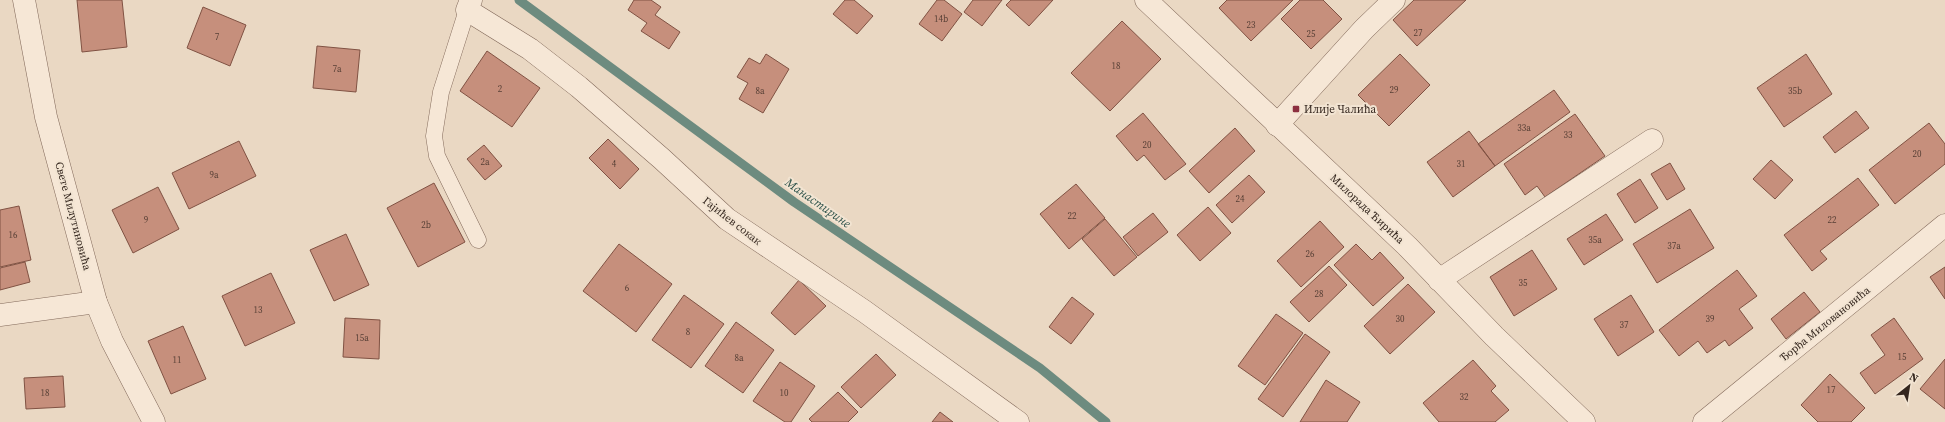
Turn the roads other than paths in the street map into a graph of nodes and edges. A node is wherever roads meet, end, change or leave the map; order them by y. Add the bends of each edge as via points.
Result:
1 (24, 0) edge
2 (1146, 0) edge
3 (1394, 0) edge
4 (469, 5) edge
5 (1278, 125) junction
6 (1652, 140) dead end
7 (1945, 225) edge
8 (478, 240) dead end
9 (1439, 280) junction
10 (96, 302) junction
11 (0, 315) edge
12 (154, 422) edge
13 (1018, 422) edge
14 (1584, 422) edge
15 (1704, 422) edge

1 - 10 street, Свете Милутиновића via 46,116
2 - 5 street, Милорада Ћирића
3 - 5 street via 1364,29
4 - 8 lane via 441,92 434,136 438,156
4 - 13 street, Гајићев сокак via 579,87 727,220 864,311
5 - 9 street, Милорада Ћирића
6 - 9 street
7 - 15 street, Ђорђа Миловановића
9 - 14 street, Милорада Ћирића
10 - 11 street
10 - 12 street, Свете Милутиновића via 112,341

